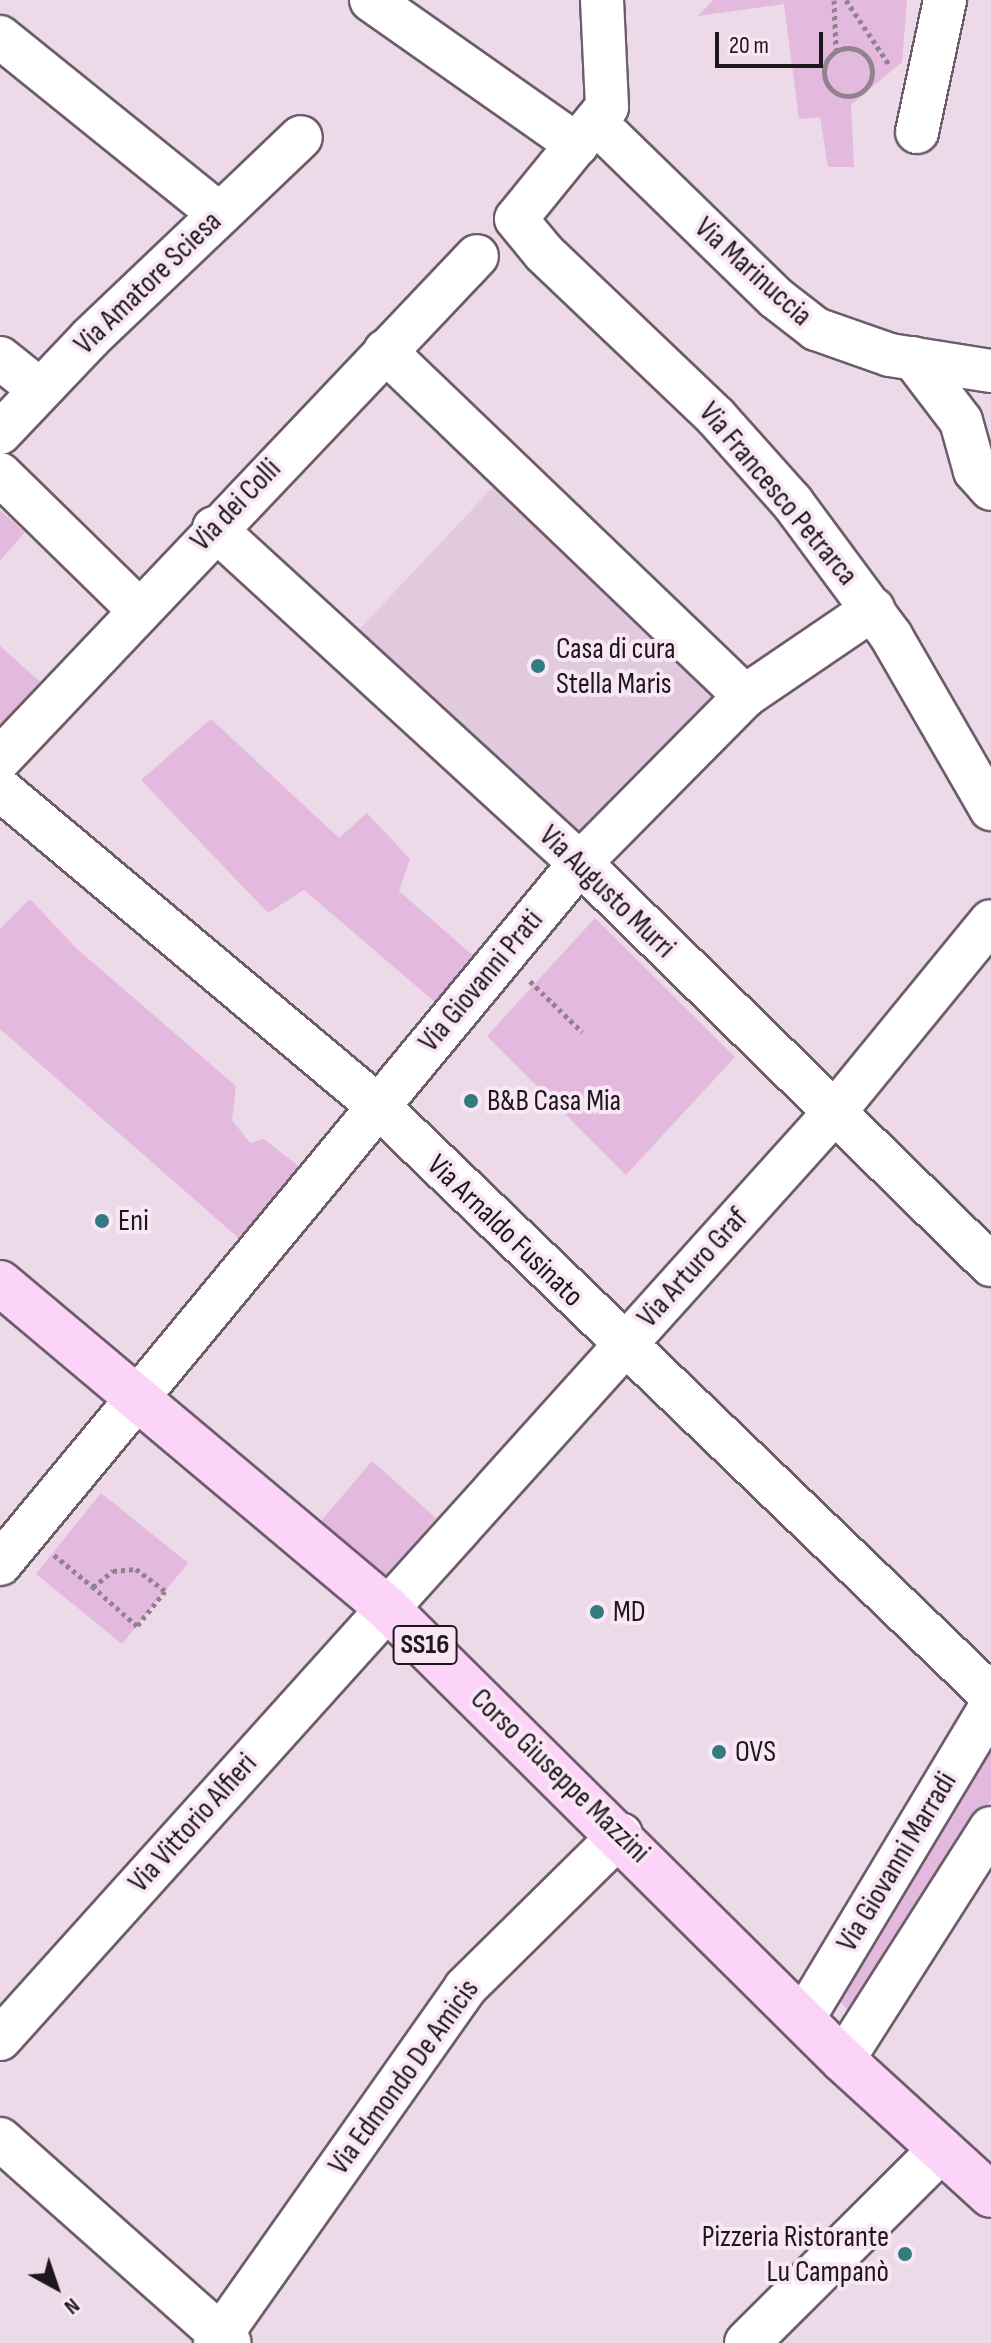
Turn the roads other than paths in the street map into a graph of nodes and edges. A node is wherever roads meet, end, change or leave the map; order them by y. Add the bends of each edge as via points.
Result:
1 (371, 0) edge
2 (602, 0) edge
3 (945, 0) edge
4 (0, 37) edge
5 (917, 132) dead end
6 (586, 133) junction
7 (301, 137) dead end
8 (219, 214) junction
9 (477, 256) dead end
10 (385, 351) junction
11 (0, 358) edge
12 (913, 358) junction
13 (991, 371) edge
14 (39, 389) junction
15 (991, 409) edge
16 (0, 433) edge
17 (971, 448) junction
18 (0, 474) edge
19 (991, 489) edge
20 (214, 528) junction
21 (138, 609) junction
22 (873, 609) junction
23 (745, 696) junction
24 (0, 759) edge
25 (0, 789) edge
26 (991, 809) edge
27 (580, 863) junction
28 (991, 921) edge
29 (377, 1105) junction
30 (833, 1114) junction
31 (991, 1265) edge
32 (0, 1283) edge
33 (622, 1346) junction
34 (133, 1399) junction
35 (0, 1564) edge
36 (387, 1608) junction
37 (991, 1695) edge
38 (991, 1706) edge
39 (991, 1828) edge
40 (621, 1834) junction
41 (803, 2019) junction
42 (0, 2039) edge
43 (843, 2060) junction
44 (0, 2139) edge
45 (941, 2150) junction
46 (991, 2195) edge
47 (222, 2340) edge
48 (747, 2343) edge

1 - 6 street, Via Marinuccia
2 - 6 street via 607,107
3 - 5 street
4 - 8 street
6 - 12 street, Via Marinuccia via 789,310 845,342
6 - 22 street, Via Francesco Petrarca via 516,219 544,253 742,444
7 - 8 street, Via Amatore Sciesa
8 - 14 street, Via Amatore Sciesa
9 - 10 street, Via dei Colli
10 - 20 street, Via dei Colli
10 - 23 street
11 - 14 street
12 - 13 street, Via Marinuccia
12 - 17 street via 949,401
14 - 16 street, Via Amatore Sciesa
15 - 17 street
17 - 19 street via 975,471
18 - 21 street
20 - 21 street, Via dei Colli
20 - 27 street, Via Augusto Murri
21 - 24 street, Via dei Colli
22 - 23 street, Via Giovanni Prati
22 - 26 street, Via Francesco Petrarca
23 - 27 street, Via Giovanni Prati
25 - 29 street, Via Arnaldo Fusinato
27 - 29 street, Via Giovanni Prati
27 - 30 street, Via Augusto Murri
28 - 30 street, Via Arturo Graf
29 - 33 street, Via Arnaldo Fusinato
29 - 34 street, Via Giovanni Prati
30 - 31 street, Via Augusto Murri
30 - 33 street, Via Arturo Graf
32 - 34 main road, Corso Giuseppe Mazzini / SS16
33 - 36 street, Via Arturo Graf
33 - 37 street, Via Arnaldo Fusinato
34 - 35 street, Via Giovanni Prati
34 - 36 main road, Corso Giuseppe Mazzini / SS16
36 - 40 main road, Corso Giuseppe Mazzini / SS16
36 - 42 street, Via Vittorio Alfieri
38 - 41 street, Via Giovanni Marradi
39 - 43 street, Via Giovanni Marradi
40 - 41 main road, Corso Giuseppe Mazzini / SS16
40 - 47 street, Via Edmondo De Amicis via 465,1988
41 - 43 main road, Corso Giuseppe Mazzini / SS16
43 - 45 main road, Corso Giuseppe Mazzini / SS16
44 - 47 street
45 - 46 main road, Corso Giuseppe Mazzini / SS16
45 - 48 street

